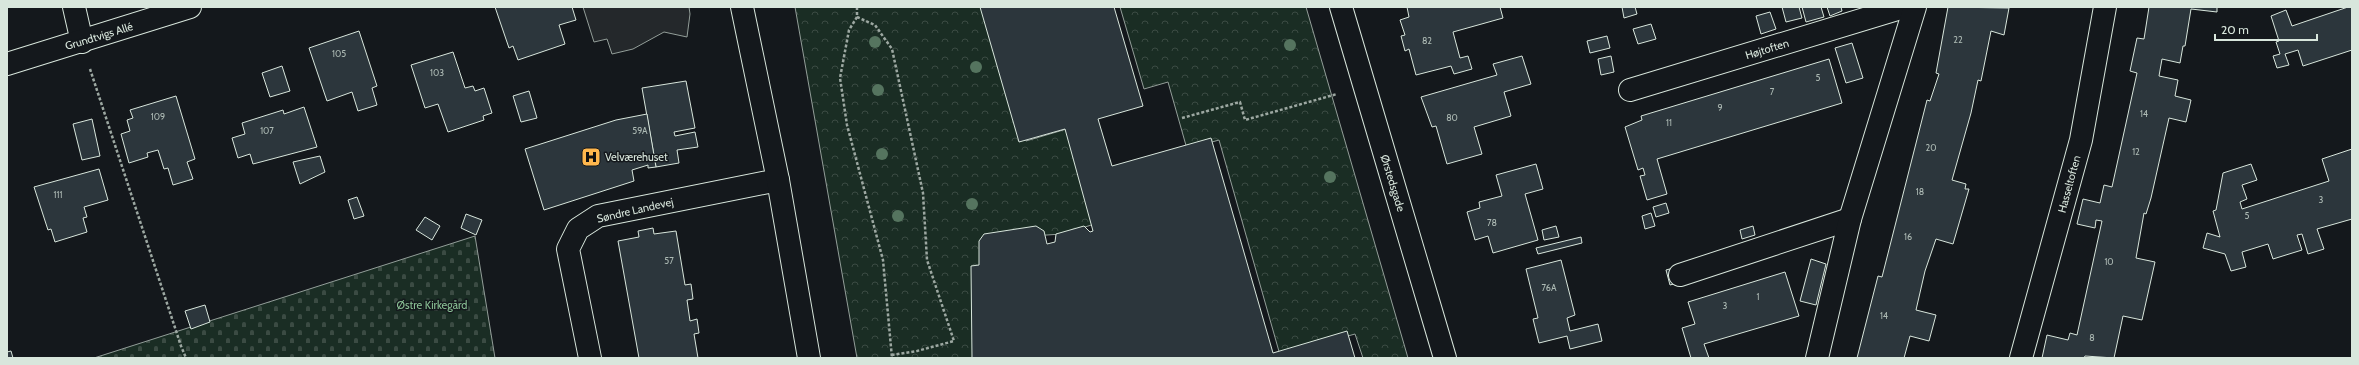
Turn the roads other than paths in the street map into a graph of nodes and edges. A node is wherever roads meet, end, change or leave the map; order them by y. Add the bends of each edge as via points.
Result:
1 (74, 7) edge
2 (190, 7) edge
3 (742, 7) edge
4 (1341, 7) edge
5 (1904, 7) edge
6 (1915, 7) edge
7 (2105, 7) edge
8 (82, 42) junction
9 (7, 64) edge
10 (1630, 90) dead end
11 (778, 180) junction
12 (1850, 219) junction
13 (1680, 275) dead end
14 (590, 358) edge
15 (809, 358) edge
16 (1445, 358) edge
17 (1817, 358) edge
18 (2021, 358) edge

1 - 8 street
2 - 8 street, Grundtvigs Allé
3 - 11 street
4 - 16 street, Ørstedsgade
5 - 10 street, Højtoften
6 - 12 street
7 - 18 street, Hasseltoften via 2081,140
8 - 9 street, Grundtvigs Allé
11 - 14 street, Søndre Landevej via 598,216 578,228 568,249
11 - 15 street
12 - 13 street
12 - 17 street

